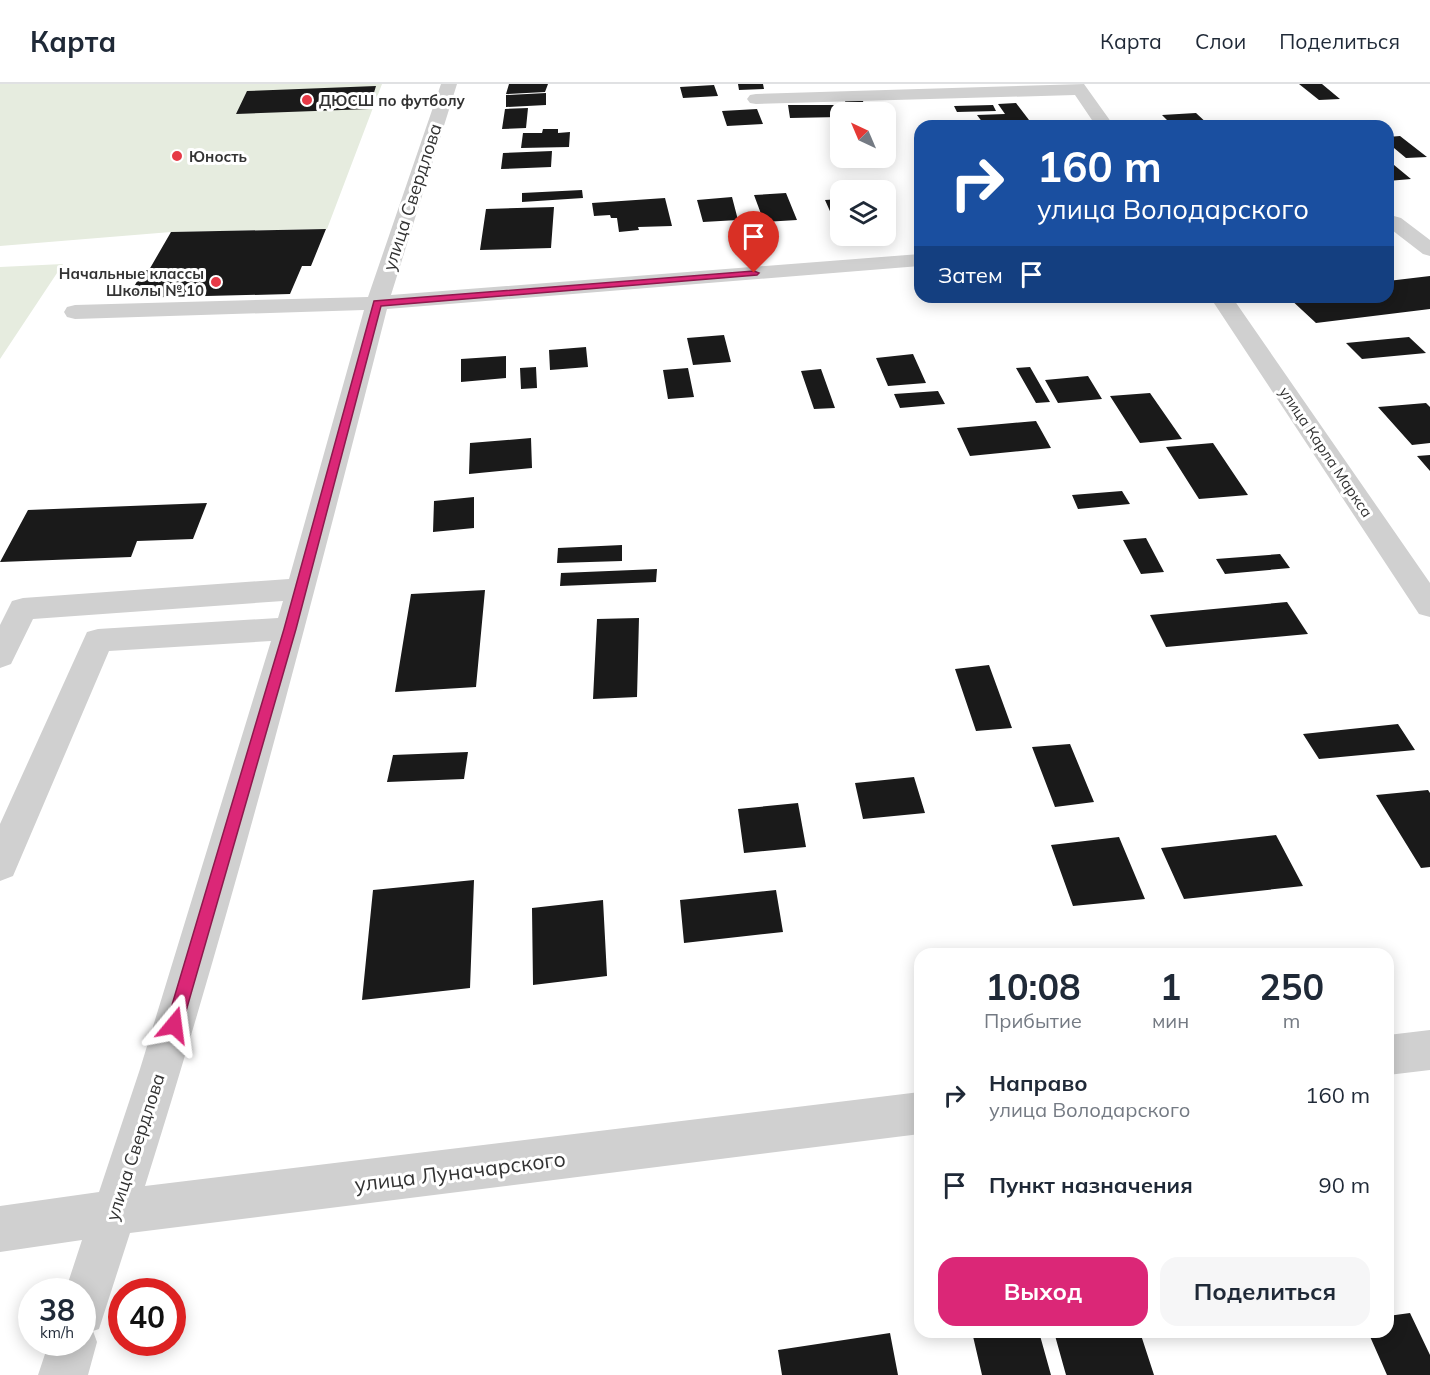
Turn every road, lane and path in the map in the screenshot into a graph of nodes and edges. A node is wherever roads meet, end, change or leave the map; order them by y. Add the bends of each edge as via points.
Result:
1 (449, 84) edge
2 (1078, 87) edge
3 (756, 99) dead end
4 (1101, 120) edge
5 (1421, 219) dead end
6 (1394, 222) edge
7 (1394, 224) edge
8 (1430, 250) edge
9 (914, 260) edge
10 (377, 303) junction
11 (1225, 303) edge
12 (75, 312) dead end
13 (301, 589) junction
14 (1430, 606) edge
15 (290, 629) junction
16 (0, 657) edge
17 (0, 865) edge
18 (1430, 1050) edge
19 (1394, 1054) edge
20 (914, 1114) edge
21 (113, 1213) junction
22 (0, 1229) edge
23 (93, 1278) edge
24 (69, 1356) edge
25 (63, 1375) edge

1 - 10 street, улица Свердлова
2 - 3 street
2 - 4 street
5 - 6 street
7 - 8 street
9 - 10 street
10 - 12 street
10 - 13 street, улица Свердлова
11 - 14 street, улица Карла Маркса
13 - 15 street, улица Свердлова
13 - 16 street via 23,609
15 - 17 street via 98,640
15 - 21 street, улица Свердлова via 161,1069
18 - 19 street
20 - 21 street, улица Луначарского
21 - 22 street, улица Луначарского
21 - 23 street, улица Свердлова
24 - 25 street

